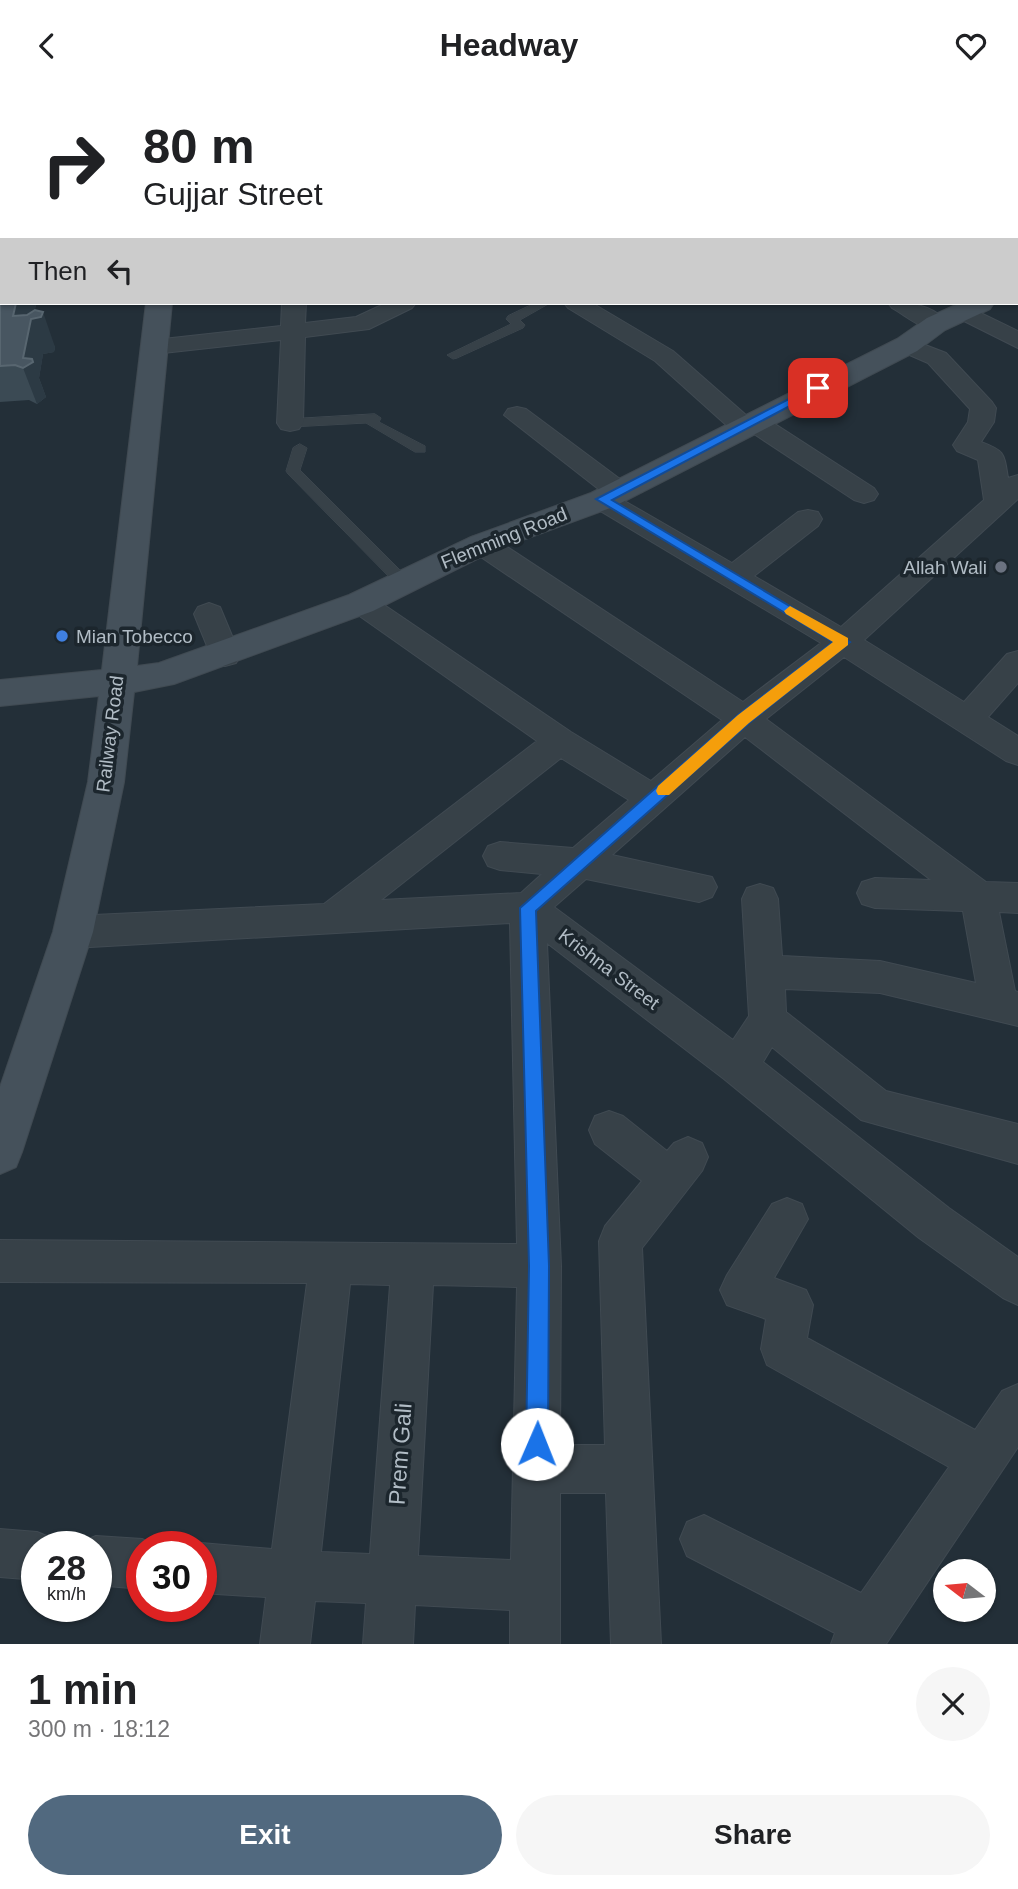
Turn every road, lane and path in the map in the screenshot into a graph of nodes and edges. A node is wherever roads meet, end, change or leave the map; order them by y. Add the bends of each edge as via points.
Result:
1 (159, 305) edge
2 (294, 305) edge
3 (400, 305) edge
4 (540, 305) edge
5 (585, 305) edge
6 (912, 305) edge
7 (960, 313) edge
8 (293, 331) junction
9 (1018, 341) edge
10 (907, 345) junction
11 (154, 347) junction
12 (453, 355) dead end
13 (517, 415) dead end
14 (290, 423) joint
15 (748, 424) junction
16 (300, 448) dead end
17 (420, 449) dead end
18 (1008, 493) edge
19 (864, 494) dead end
20 (610, 495) junction
21 (808, 519) dead end
22 (482, 544) junction
23 (734, 577) junction
24 (402, 581) junction
25 (362, 603) junction
26 (209, 614) dead end
27 (843, 642) junction
28 (225, 655) junction
29 (1018, 662) edge
30 (117, 682) junction
31 (0, 694) edge
32 (744, 719) junction
33 (967, 720) junction
34 (560, 741) junction
35 (1018, 752) edge
36 (654, 799) junction
37 (500, 856) dead end
38 (579, 863) junction
39 (699, 887) dead end
40 (875, 893) dead end
41 (978, 896) junction
42 (1018, 898) edge
43 (760, 899) dead end
44 (528, 908) junction
45 (331, 919) junction
46 (73, 932) junction
47 (764, 972) junction
48 (1008, 1006) edge
49 (768, 1020) junction
50 (738, 1066) junction
51 (608, 1130) dead end
52 (2, 1138) edge
53 (1018, 1144) edge
54 (787, 1219) dead end
55 (0, 1261) edge
56 (331, 1262) junction
57 (413, 1264) junction
58 (539, 1266) junction
59 (1018, 1283) edge
60 (1018, 1408) edge
61 (983, 1460) junction
62 (537, 1469) junction
63 (630, 1469) junction
64 (704, 1539) dead end
65 (0, 1553) edge
66 (21, 1555) edge
67 (217, 1569) edge
68 (294, 1575) junction
69 (392, 1578) junction
70 (536, 1586) junction
71 (863, 1634) edge
72 (285, 1644) edge
73 (388, 1644) edge
74 (535, 1644) edge
75 (636, 1644) edge

1 - 11 street, Railway Road
2 - 8 street
3 - 8 street via 361,324
4 - 12 lane via 512,319 519,325
5 - 15 street via 664,356
6 - 7 street
7 - 9 street
7 - 10 street, Flemming Road
8 - 11 street
8 - 14 street
10 - 15 street, Flemming Road
10 - 18 street via 937,358 983,408 981,422 966,446 991,455
11 - 30 street, Railway Road
13 - 20 street
14 - 17 lane via 374,418 372,423
15 - 19 street
15 - 20 street, Flemming Road
16 - 24 lane via 293,471
18 - 27 street
20 - 22 street, Flemming Road
20 - 23 street
21 - 23 street
22 - 24 street, Flemming Road
22 - 32 street
23 - 27 street
24 - 25 street, Flemming Road
25 - 28 street, Flemming Road
25 - 34 street
26 - 28 street
27 - 32 street
27 - 33 street
28 - 30 street, Flemming Road via 162,675
29 - 33 street
30 - 31 street, Flemming Road
30 - 46 street, Railway Road via 106,782
32 - 36 street
32 - 41 street
33 - 35 street
34 - 36 street
34 - 45 street
36 - 38 street
37 - 38 street
38 - 39 street
38 - 44 street
40 - 41 street
41 - 42 street
41 - 48 street
43 - 47 street
44 - 45 street
44 - 50 street, Krishna Street
44 - 58 street
45 - 46 street
46 - 52 street, Railway Road
47 - 48 street via 880,977
47 - 49 street
49 - 50 street
49 - 53 street via 875,1107
50 - 59 street, Krishna Street via 934,1223
51 - 63 street via 680,1168 620,1241
54 - 61 street via 742,1290 791,1305 783,1349
55 - 56 street
56 - 57 street
56 - 68 street
57 - 58 street
57 - 69 street, Prem Gali
58 - 62 street
60 - 61 street
61 - 71 street
62 - 63 street
62 - 70 street
63 - 75 street
64 - 71 street
65 - 66 street
67 - 68 street
68 - 69 street
68 - 72 street
69 - 70 street
69 - 73 street, Prem Gali
70 - 74 street

